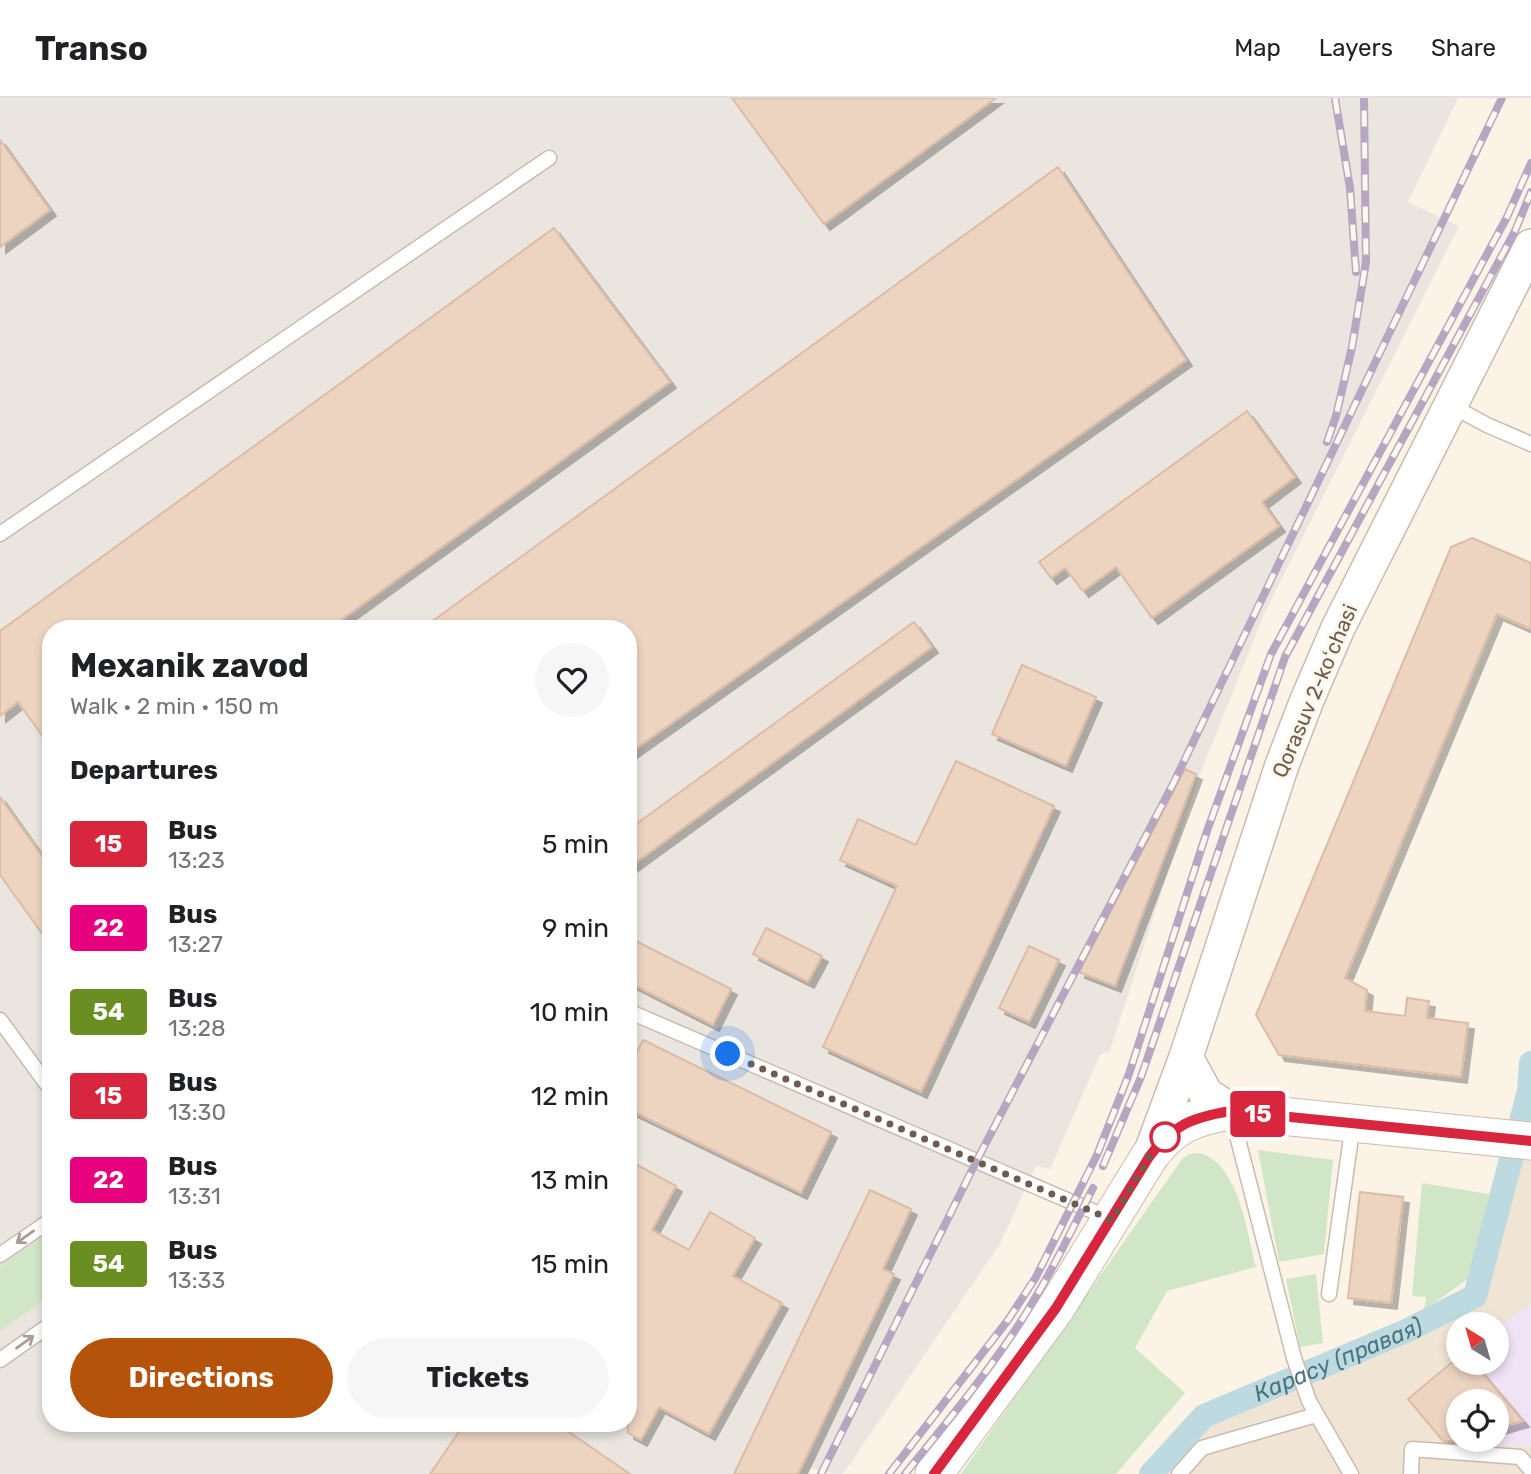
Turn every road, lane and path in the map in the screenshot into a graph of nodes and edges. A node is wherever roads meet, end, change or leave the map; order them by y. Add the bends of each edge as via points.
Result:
1 (549, 158) dead end
2 (1531, 246) edge
3 (1450, 405) junction
4 (1531, 444) edge
5 (0, 534) edge
6 (637, 1015) edge
7 (0, 1020) edge
8 (1186, 1057) junction
9 (42, 1078) edge
10 (1231, 1111) junction
11 (1353, 1123) junction
12 (1531, 1141) edge
13 (1149, 1157) junction
14 (1112, 1220) junction
15 (42, 1226) edge
16 (0, 1255) edge
17 (1329, 1294) dead end
18 (42, 1330) edge
19 (0, 1360) edge
20 (1316, 1415) junction
21 (1531, 1470) edge
22 (934, 1474) edge
23 (1179, 1474) edge
24 (1351, 1474) edge
25 (1411, 1474) edge

1 - 5 lane
2 - 3 street, Qorasuv 2-koʻchasi
3 - 4 lane
3 - 8 street, Qorasuv 2-koʻchasi via 1338,628 1307,700
6 - 14 lane
7 - 9 lane
8 - 10 street via 1206,1094
8 - 13 street, Qorasuv 2-koʻchasi
10 - 11 main road
10 - 13 main road via 1186,1122 1165,1137
10 - 20 lane via 1294,1358
11 - 12 main road
11 - 17 lane
13 - 14 main road
14 - 22 main road via 1056,1308
15 -> 16 lane
19 -> 18 lane
20 - 23 lane via 1202,1448
20 - 24 lane
21 - 25 lane via 1520,1457 1412,1449

